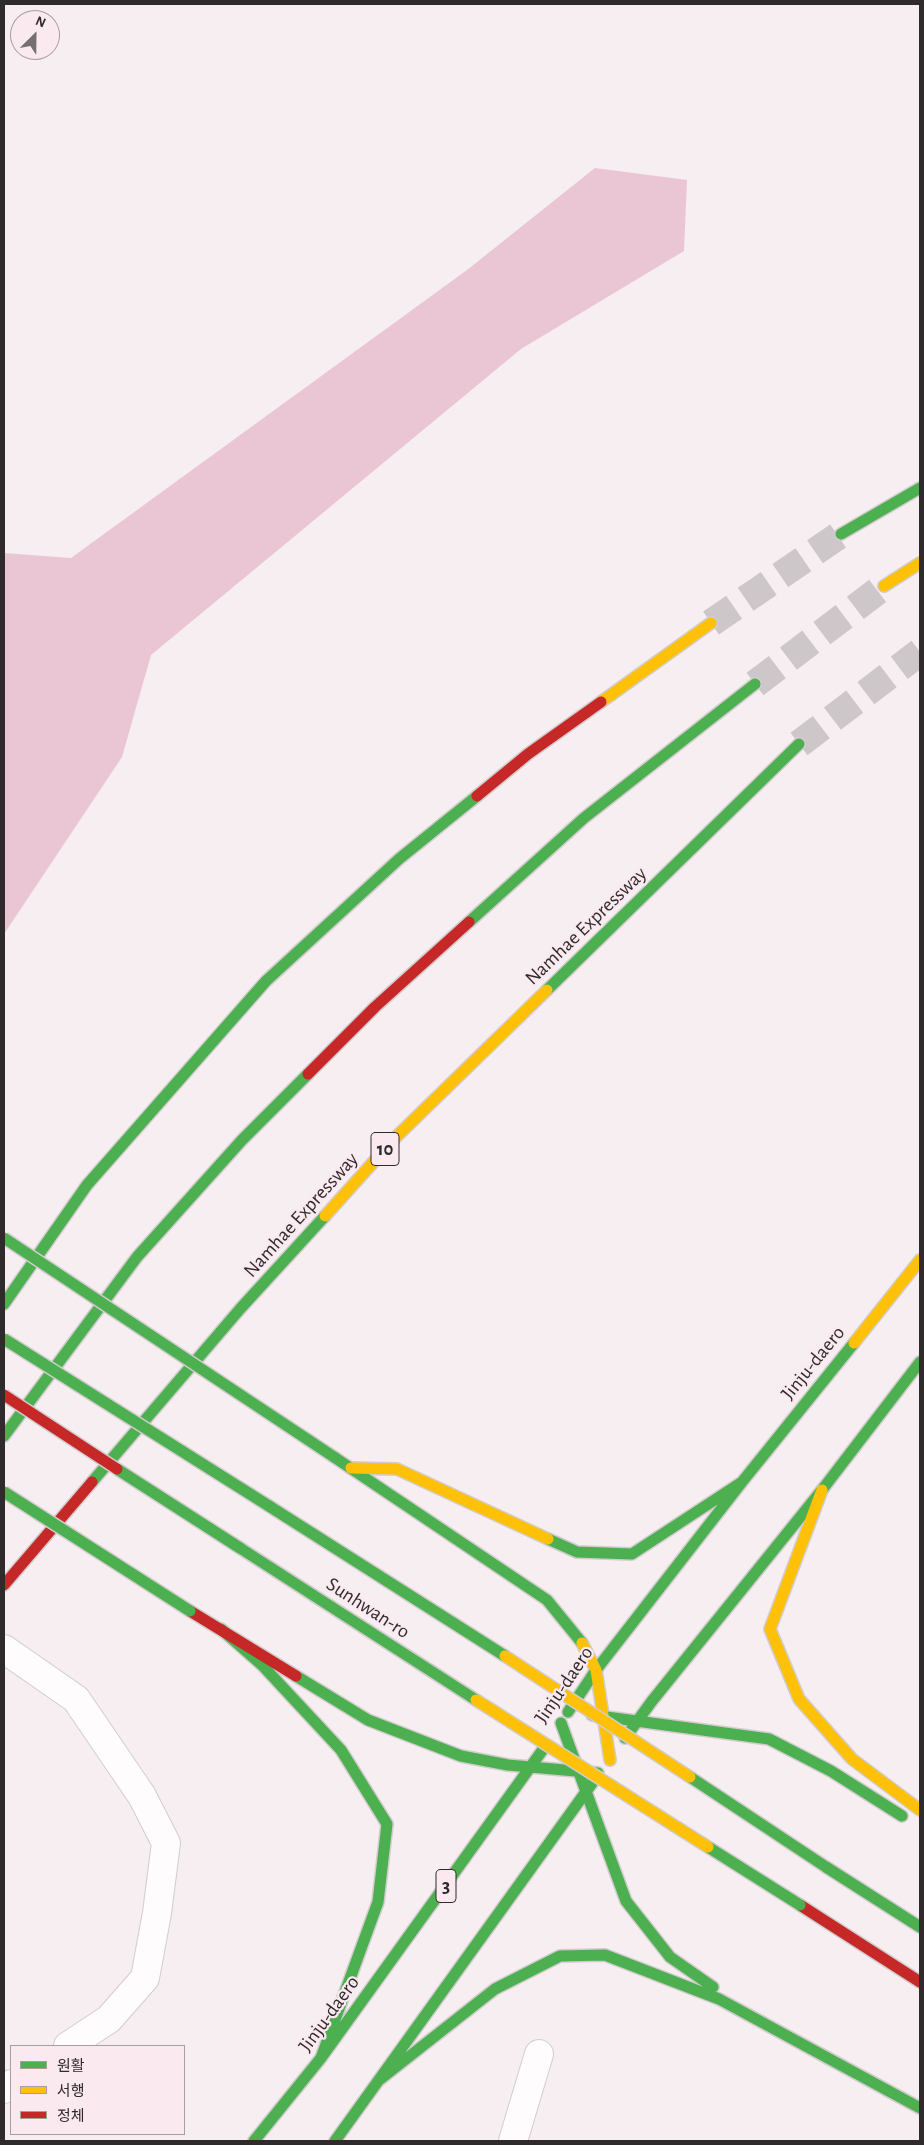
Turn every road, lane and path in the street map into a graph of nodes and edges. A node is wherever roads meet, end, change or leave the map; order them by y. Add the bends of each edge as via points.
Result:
1 (920, 488) edge
2 (841, 534) tunnel mouth
3 (920, 563) edge
4 (884, 586) tunnel mouth
5 (711, 623) tunnel mouth
6 (755, 684) tunnel mouth
7 (799, 744) tunnel mouth
8 (4, 1238) edge
9 (920, 1260) edge
10 (4, 1304) edge
11 (4, 1338) edge
12 (920, 1362) edge
13 (4, 1396) edge
14 (4, 1436) edge
15 (351, 1468) junction
16 (742, 1482) junction
17 (822, 1490) junction
18 (4, 1492) edge
19 (4, 1585) edge
20 (220, 1629) junction
21 (4, 1649) edge
22 (596, 1670) junction
23 (568, 1712) junction
24 (604, 1717) junction
25 (637, 1722) junction
26 (561, 1723) junction
27 (610, 1760) junction
28 (531, 1767) junction
29 (579, 1771) junction
30 (600, 1773) junction
31 (586, 1792) junction
32 (920, 1810) edge
33 (912, 1822) dead end
34 (920, 1927) edge
35 (920, 1982) edge
36 (777, 2031) junction
37 (69, 2045) edge
38 (539, 2054) dead end
39 (320, 2058) junction
40 (378, 2080) junction
41 (920, 2108) edge
42 (254, 2141) edge
43 (335, 2141) edge
44 (513, 2141) edge

1 - 2 main road
3 - 4 main road
5 - 10 main road via 520,760 399,859 266,981 87,1185
6 - 14 main road via 584,818 375,1007 242,1140 137,1257
7 - 19 main road, Namhae Expressway / 10 via 396,1137 240,1309
8 - 15 main road, bridge
9 - 16 main road, Jinju-daero
11 - 34 main road, Sunhwan-ro, bridge via 505,1656
12 - 17 main road
13 - 35 main road, Sunhwan-ro, bridge
15 - 16 main road via 397,1469 577,1552 632,1554
15 - 22 main road via 547,1600 580,1639
16 - 22 main road, Jinju-daero / 3
17 - 25 main road
17 - 32 main road via 770,1629 799,1699 852,1758
18 - 20 main road, bridge
20 - 28 main road via 368,1720 461,1756
20 - 39 main road via 262,1665 341,1750 387,1824 378,1902
21 - 37 street via 76,1699 142,1796 166,1843 145,1978 109,2018
22 - 23 main road, Jinju-daero / 3
22 - 24 main road
23 - 24 main road
23 - 26 main road, Jinju-daero / 3
24 - 25 main road
24 - 27 main road
25 - 27 main road
25 - 33 main road via 769,1739 831,1771
26 - 28 main road, Jinju-daero / 3
26 - 29 main road
27 - 30 main road
28 - 29 main road
28 - 39 main road, Jinju-daero / 3
29 - 30 main road
29 - 31 main road
30 - 31 main road
31 - 36 main road via 626,1901 670,1957
31 - 40 main road
36 - 40 main road via 719,1999 604,1955 560,1956 495,1989
36 - 41 main road
38 - 44 street
39 - 42 main road, Jinju-daero / 3
40 - 43 main road

